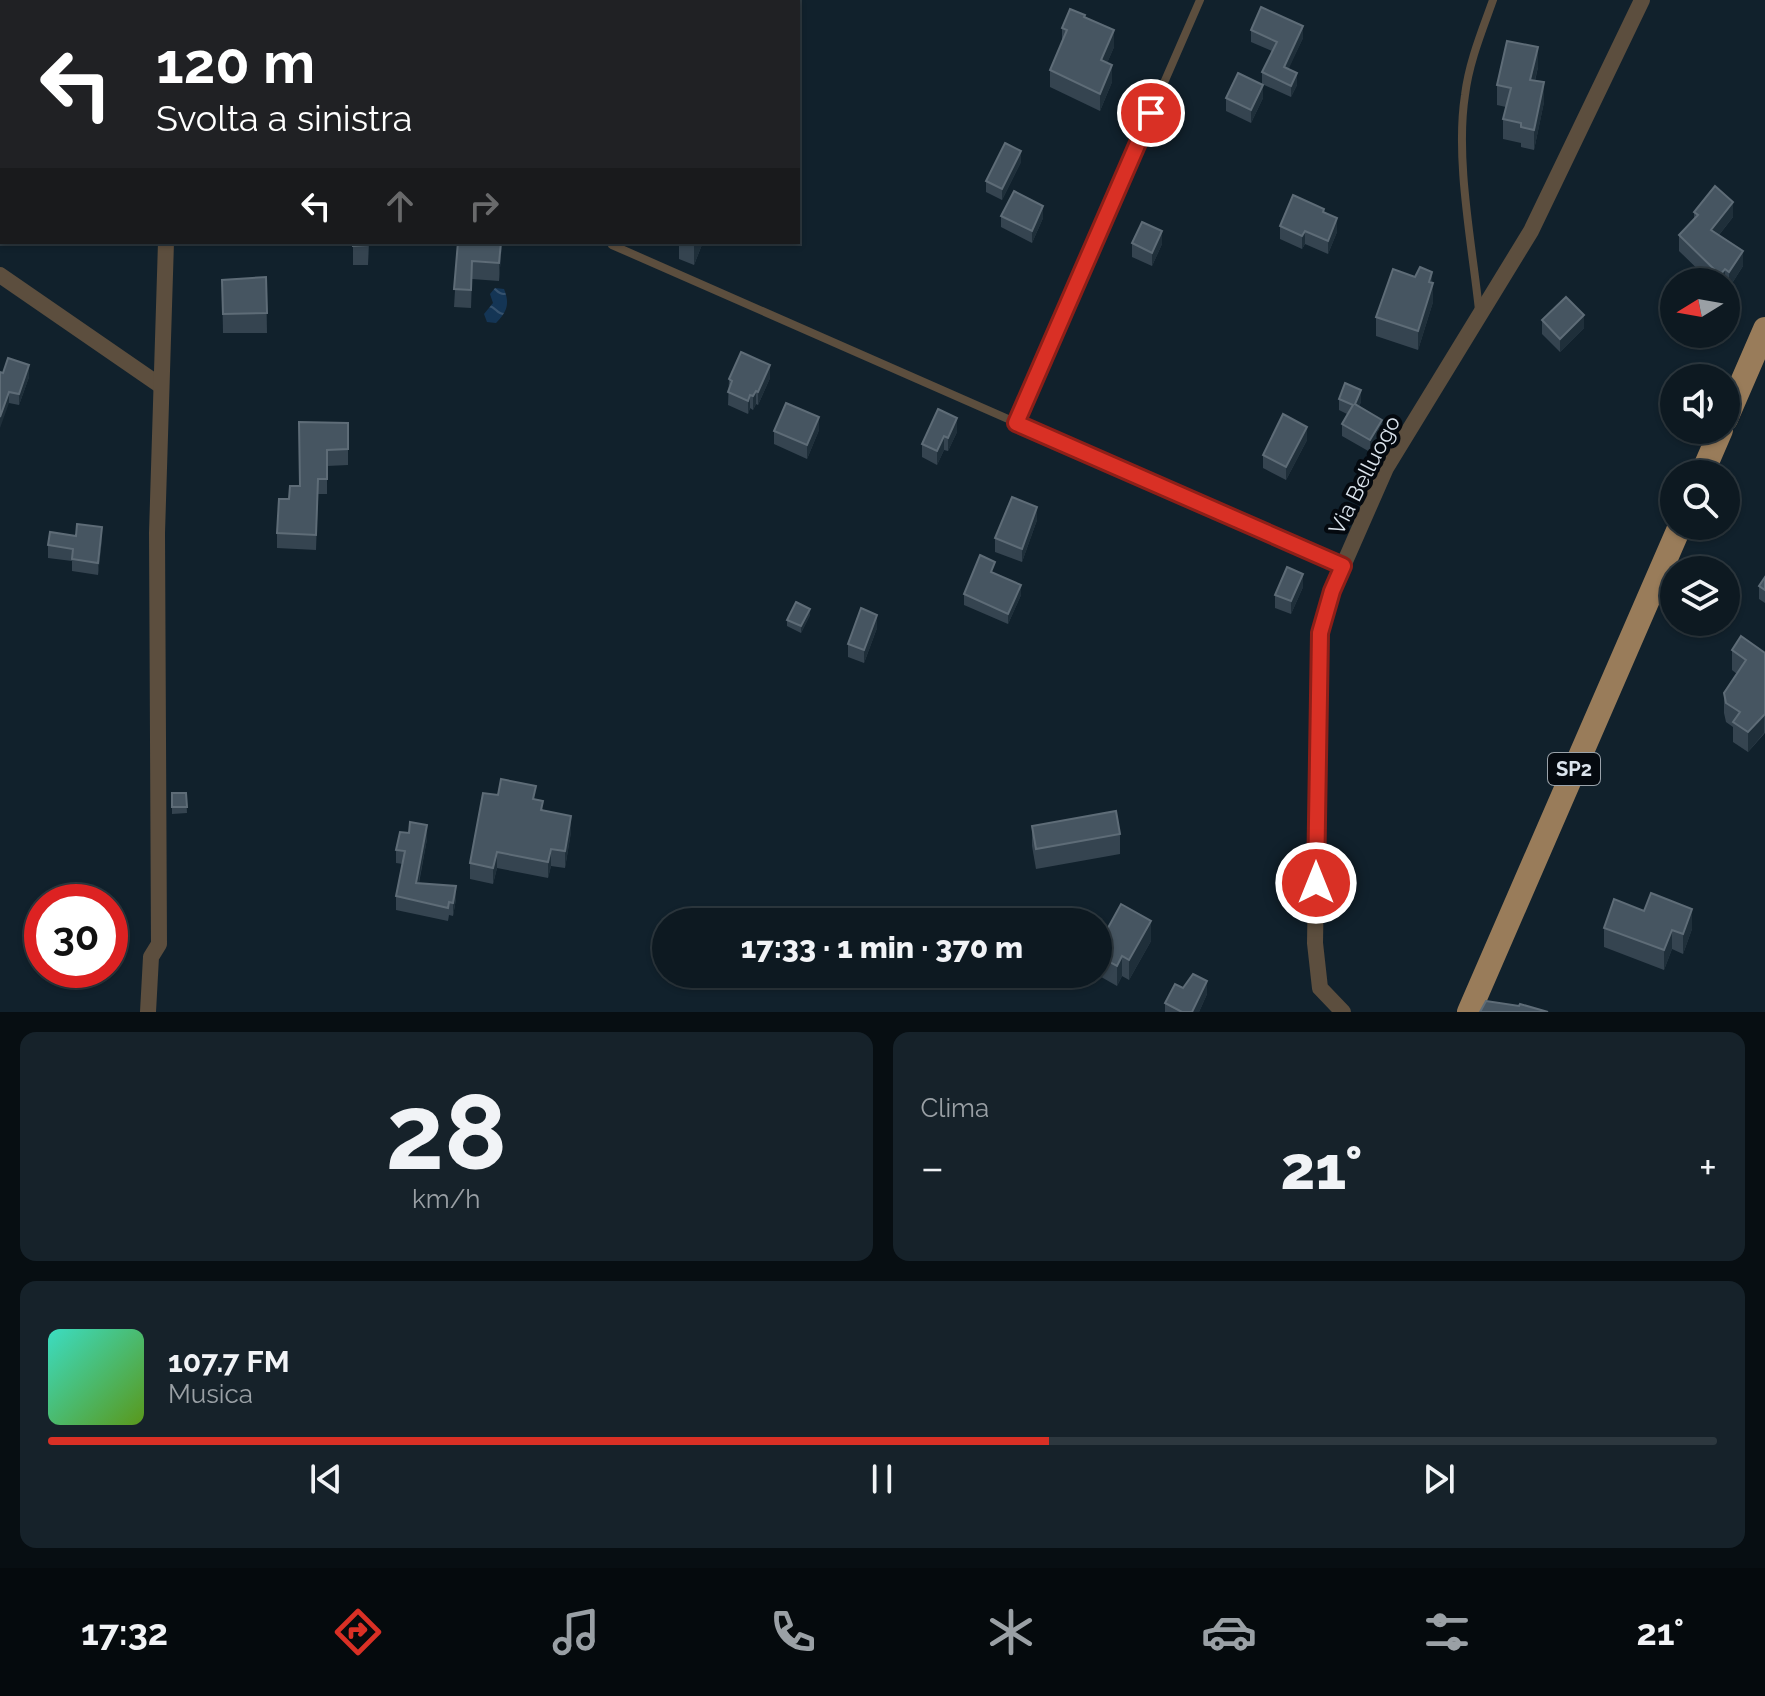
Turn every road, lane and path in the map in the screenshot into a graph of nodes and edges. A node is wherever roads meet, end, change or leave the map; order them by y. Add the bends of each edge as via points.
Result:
1 (1200, 0) edge
2 (1493, 0) edge
3 (1642, 0) edge
4 (166, 244) edge
5 (612, 245) dead end
6 (0, 275) edge
7 (1480, 315) junction
8 (1765, 329) edge
9 (161, 386) junction
10 (1740, 387) edge
11 (1016, 423) junction
12 (1674, 540) edge
13 (1343, 566) junction
14 (148, 1012) edge
15 (1343, 1012) edge
16 (1469, 1012) edge

1 - 11 lane
2 - 7 lane via 1465,93 1461,136
3 - 7 street, Via Belluogo via 1531,231
4 - 9 street
5 - 11 lane
6 - 9 street
7 - 13 street, Via Belluogo via 1386,468
8 - 10 main road
9 - 14 street via 159,944 151,957
11 - 13 lane
12 - 16 main road, SP2
13 - 15 street, Via Belluogo via 1320,633 1315,943 1320,988

